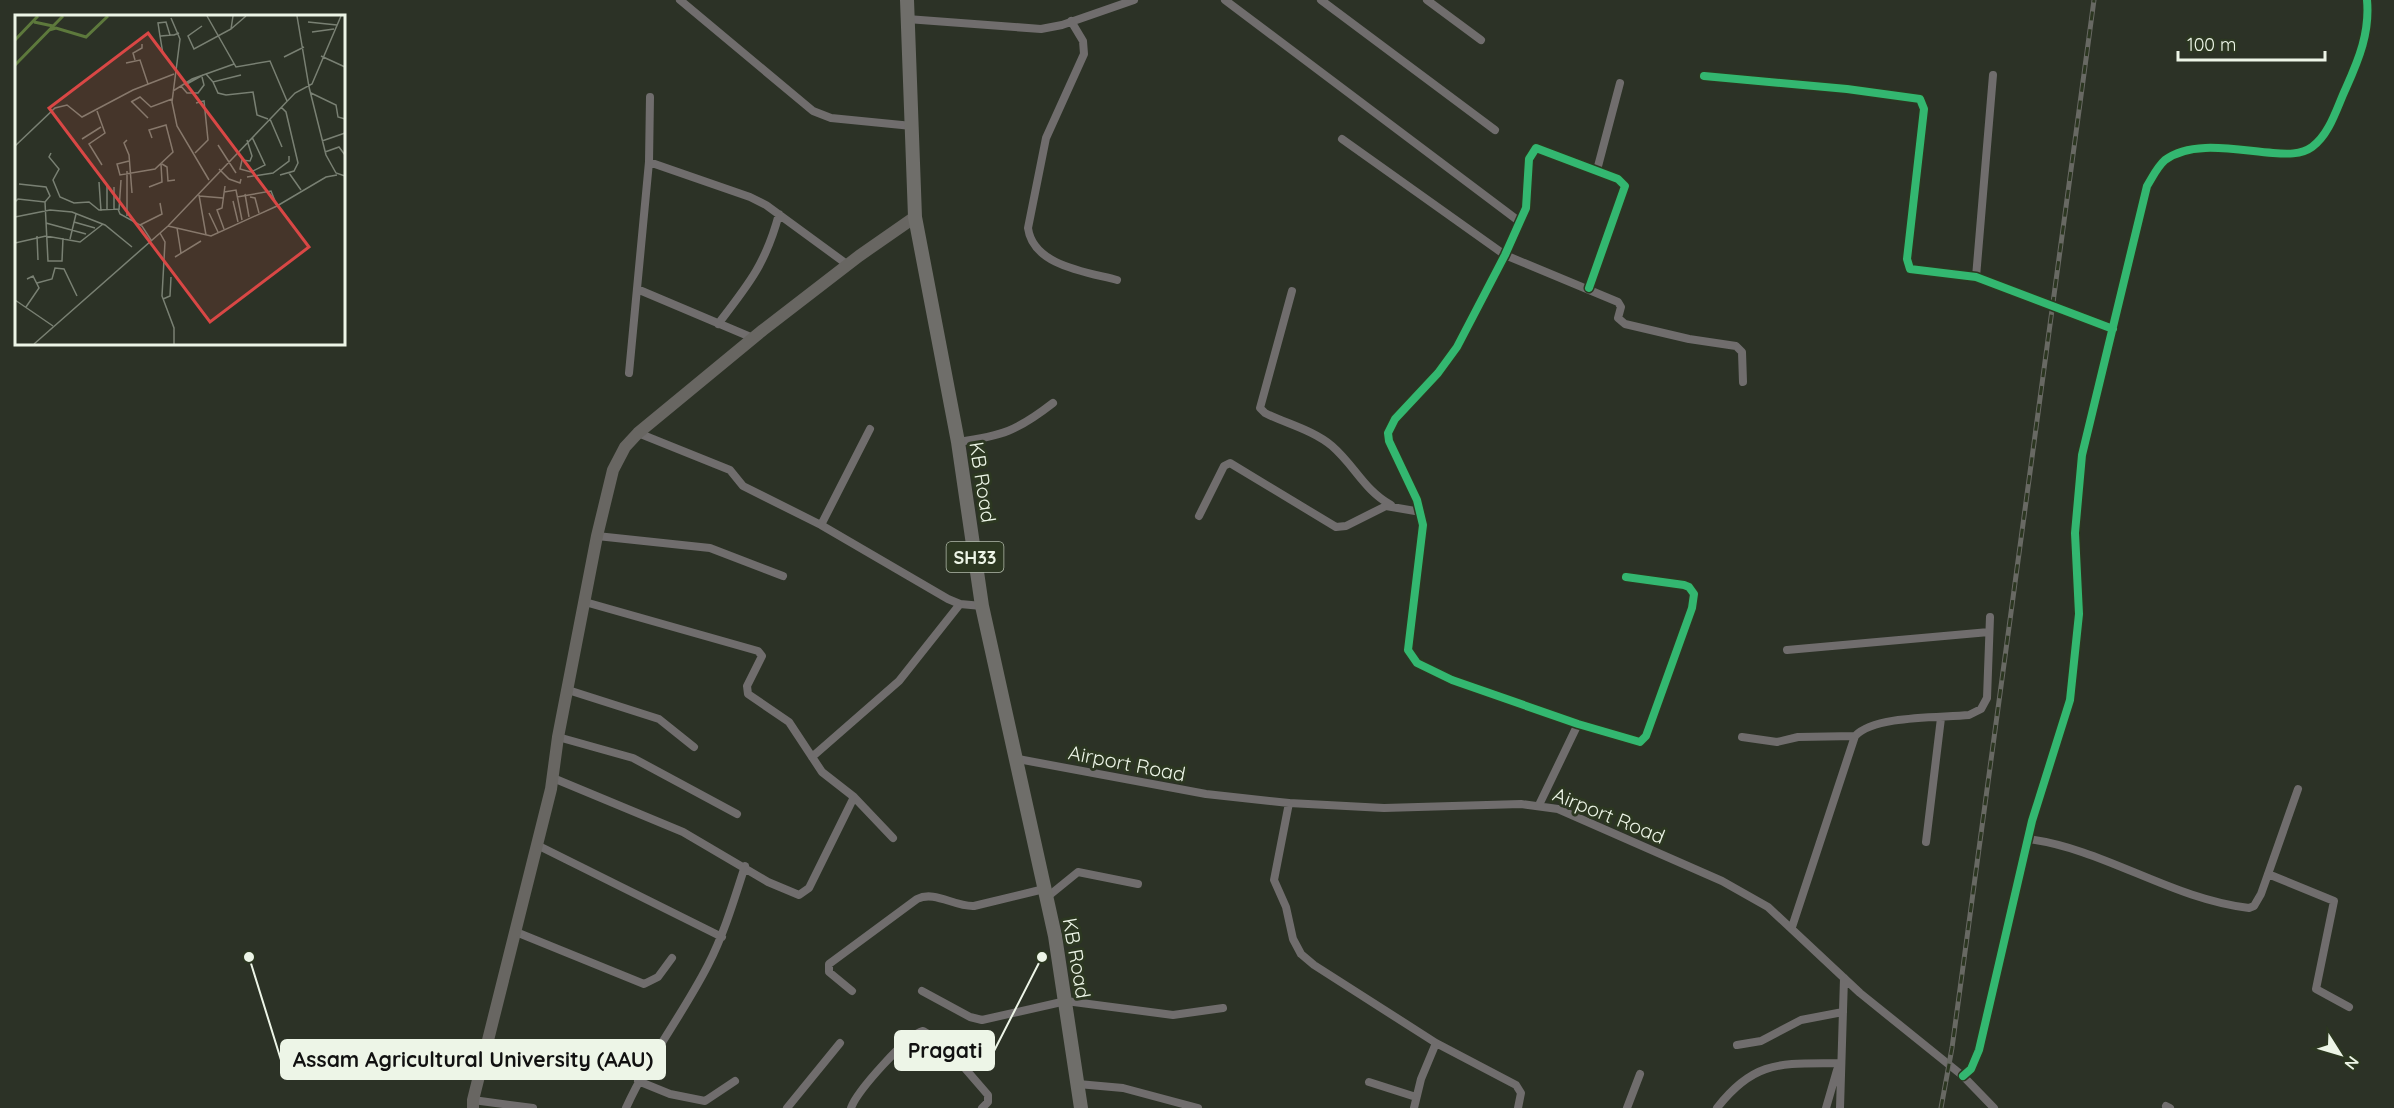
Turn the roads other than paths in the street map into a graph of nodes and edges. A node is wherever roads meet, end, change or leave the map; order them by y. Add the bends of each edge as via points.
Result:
1 (680, 0) edge
2 (907, 0) edge
3 (1134, 0) edge
4 (1225, 0) edge
5 (1321, 0) edge
6 (1427, 0) edge
7 (2367, 0) edge
8 (907, 19) junction
9 (1071, 21) junction
10 (1481, 40) dead end
11 (1994, 75) dead end
12 (1704, 76) dead end
13 (1620, 83) dead end
14 (650, 97) dead end
15 (912, 126) junction
16 (1495, 130) dead end
17 (1342, 139) dead end
18 (649, 162) junction
19 (1597, 170) junction
20 (779, 214) junction
21 (915, 217) junction
22 (1520, 222) junction
23 (1505, 255) junction
24 (848, 265) junction
25 (1976, 277) junction
26 (1117, 280) dead end
27 (1589, 288) junction
28 (637, 289) junction
29 (1292, 291) dead end
30 (718, 324) junction
31 (2113, 329) junction
32 (753, 338) junction
33 (629, 373) dead end
34 (1743, 382) dead end
35 (1053, 403) dead end
36 (870, 429) dead end
37 (638, 433) junction
38 (958, 442) junction
39 (1391, 505) junction
40 (1421, 513) junction
41 (1199, 516) dead end
42 (821, 525) junction
43 (597, 536) junction
44 (783, 576) dead end
45 (1626, 577) dead end
46 (585, 602) junction
47 (960, 604) junction
48 (982, 606) junction
49 (1990, 617) dead end
50 (1989, 632) junction
51 (1787, 650) dead end
52 (568, 690) junction
53 (1941, 718) junction
54 (1578, 724) junction
55 (1854, 736) junction
56 (558, 737) junction
57 (1742, 737) dead end
58 (694, 747) dead end
59 (812, 757) junction
60 (1018, 759) junction
61 (553, 778) junction
62 (2298, 789) dead end
63 (854, 797) junction
64 (1289, 803) junction
65 (1539, 805) junction
66 (737, 814) dead end
67 (893, 838) dead end
68 (2028, 839) junction
69 (1926, 842) dead end
70 (537, 845) junction
71 (745, 866) junction
72 (2268, 874) junction
73 (1138, 884) dead end
74 (1045, 893) junction
75 (1792, 927) junction
76 (516, 932) junction
77 (722, 937) junction
78 (672, 958) dead end
79 (1845, 978) junction
80 (922, 991) dead end
81 (852, 992) dead end
82 (1066, 1001) junction
83 (2349, 1007) dead end
84 (1223, 1008) dead end
85 (1843, 1012) junction
86 (840, 1043) dead end
87 (1437, 1043) junction
88 (1737, 1045) dead end
89 (1840, 1059) junction
90 (1640, 1074) dead end
91 (1963, 1076) junction
92 (638, 1081) junction
93 (735, 1081) dead end
94 (1369, 1082) dead end
95 (1078, 1084) junction
96 (1416, 1097) junction
97 (473, 1104) edge
98 (533, 1108) edge
99 (626, 1108) edge
100 (787, 1108) edge
101 (850, 1108) edge
102 (982, 1108) edge
103 (1082, 1108) edge
104 (1197, 1108) edge
105 (1414, 1108) edge
106 (1518, 1108) edge
107 (1627, 1108) edge
108 (1717, 1108) edge
109 (1826, 1108) edge
110 (1840, 1108) edge
111 (1994, 1108) edge

1 - 15 street via 813,111 831,118
2 - 8 main road, KB Road / SH33
3 - 9 street
4 - 22 street
5 - 16 street
6 - 10 street
7 - 31 street via 2363,47 2330,124 2312,147 2284,153 2197,149 2165,160 2156,171 2141,202
8 - 9 street via 1026,29 1050,28
8 - 15 main road, KB Road / SH33
9 - 26 street via 1083,41 1084,54 1046,138 1029,236 1038,250 1052,259
11 - 25 street
12 - 25 street via 1920,99 1924,109 1907,265
13 - 19 street
14 - 18 street
15 - 21 main road, KB Road / SH33
17 - 23 street
18 - 20 street via 750,197
18 - 28 street
19 - 22 street via 1540,147 1532,150 1528,199
19 - 27 street via 1622,181 1625,191
20 - 24 street
20 - 30 street via 762,266
21 - 24 main road
21 - 38 main road, KB Road / SH33
22 - 23 street
23 - 27 street
23 - 40 street via 1457,347 1390,426 1389,441
24 - 32 main road
25 - 31 street
27 - 34 street via 1618,302 1618,318 1625,324 1736,346 1742,352
28 - 30 street
28 - 33 street
29 - 39 street via 1260,408 1326,442 1349,462 1371,493
30 - 32 street
31 - 68 street via 2088,426 2079,481 2075,533 2079,614 2070,700
32 - 37 main road
35 - 38 street via 1032,420 1001,436
36 - 42 street
37 - 42 street via 730,470 743,486
37 - 43 main road via 613,470
38 - 48 main road, KB Road / SH33
39 - 40 street
39 - 41 street via 1336,527 1230,463 1224,466
40 - 54 street via 1423,538 1408,639 1412,658 1452,680
42 - 47 street
43 - 44 street via 710,548
43 - 46 main road
45 - 54 street via 1689,587 1694,594 1692,608 1644,740 1634,742
46 - 52 main road
46 - 59 street via 758,651 762,657 747,686 748,694 789,722
47 - 48 street
47 - 59 street via 899,681
48 - 60 main road, KB Road / SH33
49 - 50 street
50 - 51 street
50 - 53 street via 1985,704 1969,715
52 - 56 main road
52 - 58 street via 659,719
53 - 55 street via 1877,723
53 - 69 street
54 - 65 street
55 - 57 street via 1798,737 1777,742
55 - 75 street
56 - 61 main road
56 - 66 street via 633,758
59 - 63 street via 822,772
60 - 64 street, Airport Road via 1206,794
60 - 74 main road, KB Road / SH33
61 - 70 main road
61 - 71 street via 683,832
62 - 72 street
63 - 67 street
63 - 71 street via 803,894 796,895 768,882
64 - 65 street, Airport Road via 1384,808
64 - 87 street via 1274,880 1297,948 1314,965
65 - 75 street, Airport Road via 1575,815 1730,885 1768,907
68 - 72 street via 2071,847 2179,891 2243,907 2254,906 2258,901
68 - 91 street via 1979,1050 1971,1069
70 - 76 main road
70 - 77 street
71 - 77 street
72 - 83 street via 2334,901 2316,989
73 - 74 street via 1078,872
74 - 81 street via 964,906 928,896 916,899 830,964 830,972
74 - 82 main road, KB Road / SH33
75 - 79 street, Airport Road
76 - 78 street via 644,984 658,977
76 - 97 main road
77 - 92 street
79 - 85 street
79 - 91 street, Airport Road
80 - 82 street via 982,1020
82 - 84 street via 1173,1015
82 - 95 main road, KB Road / SH33
85 - 88 street via 1794,1022 1761,1041
85 - 89 street
86 - 100 street
87 - 96 street
87 - 106 street via 1516,1085 1521,1093
89 - 108 street via 1769,1066 1733,1089
89 - 109 street
89 - 110 street
90 - 107 street
91 - 111 street, Airport Road
92 - 93 street via 664,1093 705,1101
92 - 99 street
94 - 96 street
95 - 103 main road, KB Road / SH33
95 - 104 street via 1123,1088
96 - 105 street
97 - 98 street
101 - 102 street via 861,1089 912,1036 923,1031 943,1043 988,1095

